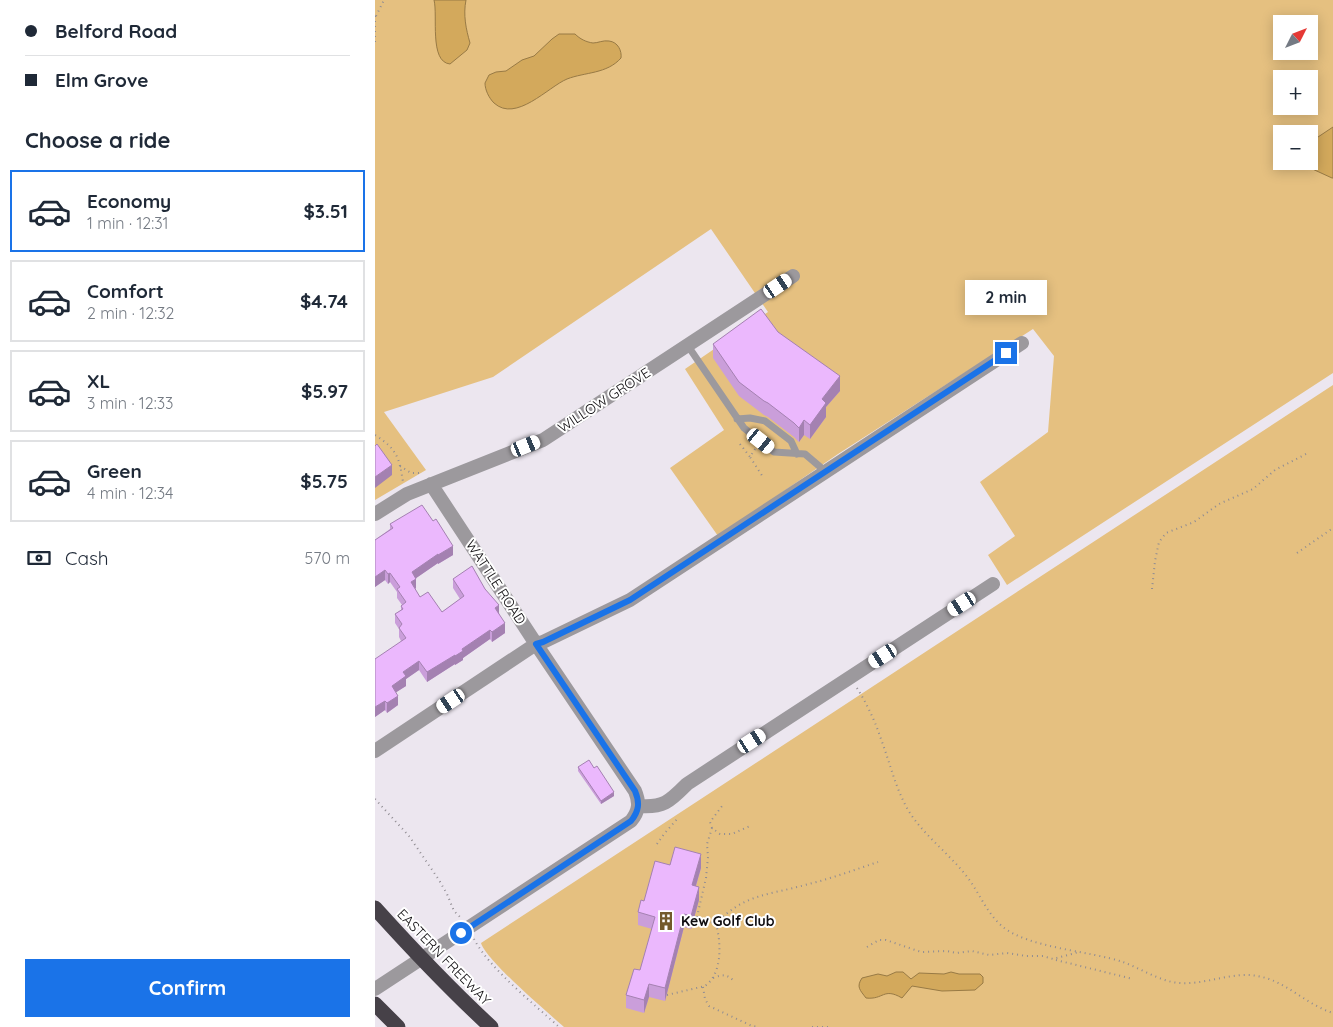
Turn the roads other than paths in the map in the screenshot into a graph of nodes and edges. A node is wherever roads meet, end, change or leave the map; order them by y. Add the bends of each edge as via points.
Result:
1 (793, 276) dead end
2 (1022, 343) dead end
3 (688, 346) junction
4 (737, 419) junction
5 (797, 454) junction
6 (825, 471) junction
7 (431, 484) junction
8 (375, 514) edge
9 (993, 584) dead end
10 (536, 644) junction
11 (375, 751) edge
12 (639, 806) junction
13 (375, 908) edge
14 (375, 989) edge
15 (375, 1004) edge
16 (398, 1027) edge
17 (491, 1027) edge

1 - 3 street, WILLOW GROVE
2 - 6 street
3 - 4 lane
3 - 7 street, WILLOW GROVE via 543,440
4 - 5 lane via 774,452
4 - 5 lane via 765,421 791,441
5 - 6 lane via 805,454
6 - 10 street via 630,600
7 - 8 street, WILLOW GROVE via 407,494
7 - 10 street, WATTLE ROAD
9 - 12 street via 687,784 664,804
10 - 11 street
10 - 12 street, WATTLE ROAD via 635,791
12 - 14 street via 631,821
13 - 17 highway, EASTERN FREEWAY
15 - 16 highway

